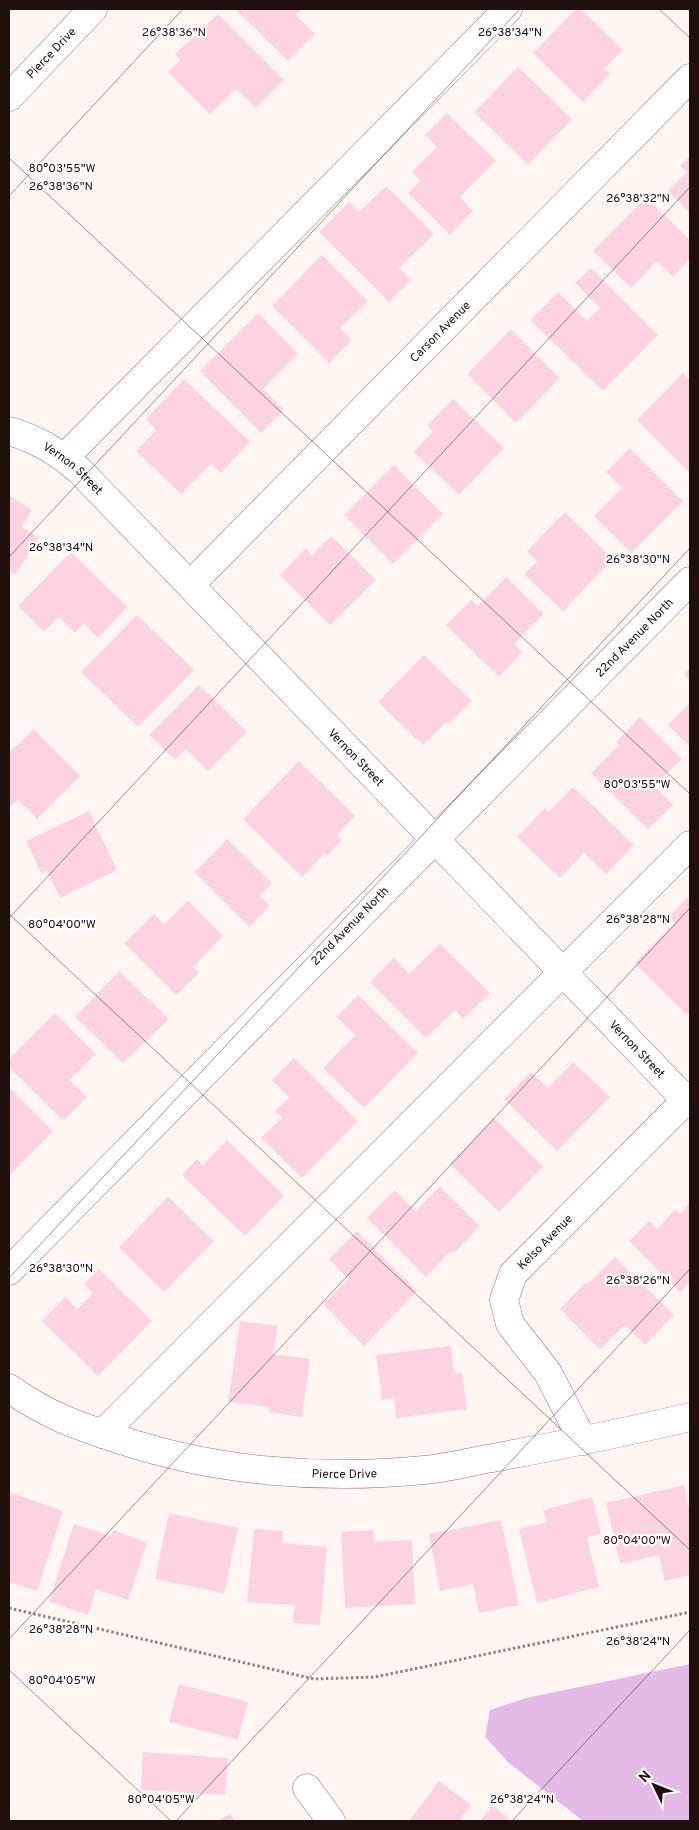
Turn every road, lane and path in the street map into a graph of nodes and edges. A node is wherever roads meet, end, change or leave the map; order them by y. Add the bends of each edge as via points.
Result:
1 (93, 9) edge
2 (508, 9) edge
3 (690, 78) edge
4 (9, 97) edge
5 (9, 431) edge
6 (64, 458) junction
7 (690, 581) edge
8 (190, 584) junction
9 (435, 839) junction
10 (690, 845) edge
11 (564, 973) junction
12 (689, 1100) edge
13 (9, 1271) edge
14 (9, 1388) edge
15 (690, 1417) edge
16 (102, 1434) junction
17 (583, 1441) junction
18 (9, 1608) edge
19 (690, 1612) edge
20 (307, 1788) dead end
21 (331, 1821) edge

1 - 4 street, Pierce Drive
2 - 6 street
3 - 8 street, Carson Avenue
5 - 6 street, Vernon Street via 47,446
6 - 8 street, Vernon Street
7 - 9 street, 22nd Avenue North
8 - 9 street, Vernon Street
9 - 11 street, Vernon Street
9 - 13 street, 22nd Avenue North
10 - 11 street
11 - 12 street, Vernon Street
11 - 16 street
12 - 17 street, Kelso Avenue via 513,1274 504,1300 510,1324 548,1373
14 - 16 street, Pierce Drive via 30,1404 60,1419
15 - 17 street, Pierce Drive
16 - 17 street, Pierce Drive via 192,1459 269,1470 347,1474 425,1470
18 - 19 path via 314,1679 375,1677
20 - 21 street

